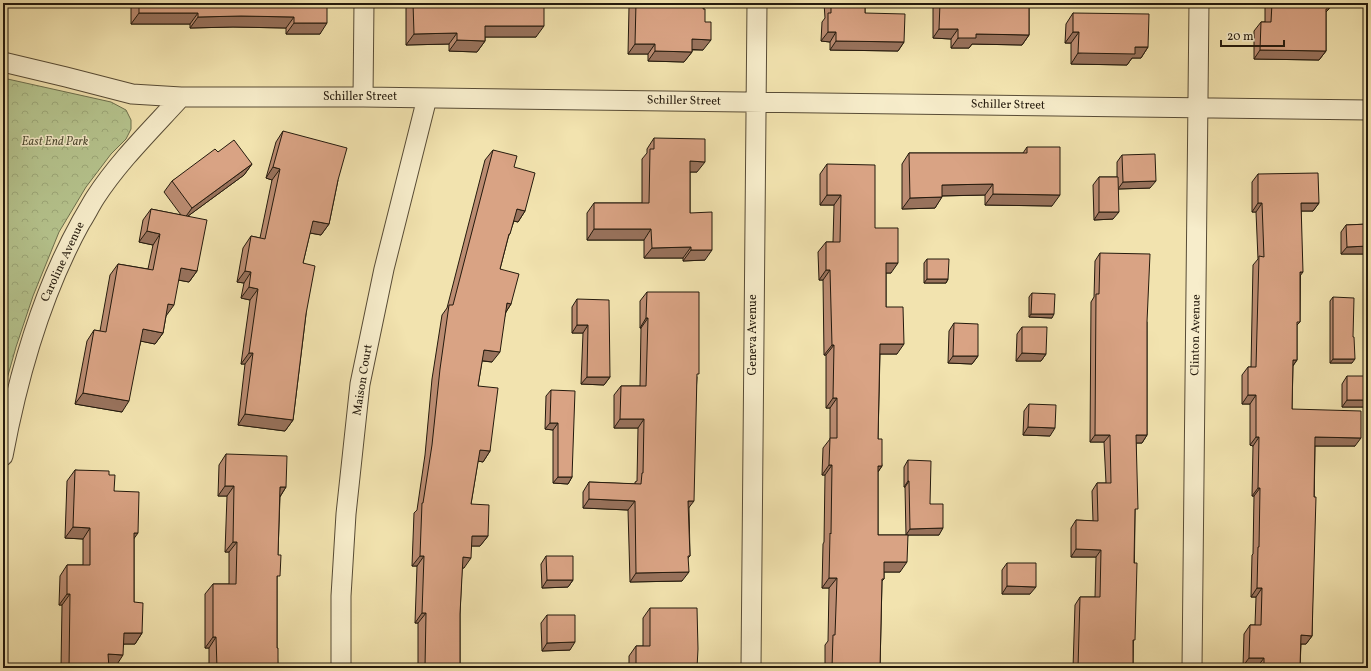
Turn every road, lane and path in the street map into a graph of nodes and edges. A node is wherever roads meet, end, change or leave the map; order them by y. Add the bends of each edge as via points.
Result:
1 (364, 3) edge
2 (757, 3) edge
3 (1200, 3) edge
4 (3, 62) edge
5 (181, 97) junction
6 (363, 97) junction
7 (427, 98) junction
8 (755, 102) junction
9 (1198, 108) junction
10 (1368, 110) edge
11 (3, 456) edge
12 (341, 668) edge
13 (751, 668) edge
14 (1192, 668) edge

1 - 6 street
2 - 8 street, Geneva Avenue
3 - 9 street, Clinton Avenue
4 - 5 street, Schiller Street via 132,94
5 - 6 street, Schiller Street
5 - 11 street, Caroline Avenue via 123,161 94,199 70,242 53,279 34,333 19,381
6 - 7 street, Schiller Street
7 - 8 street, Schiller Street
7 - 12 street, Maison Court via 384,269 360,384 346,514 341,596
8 - 9 street, Schiller Street
8 - 13 street, Geneva Avenue
9 - 10 street, Schiller Street
9 - 14 street, Clinton Avenue

